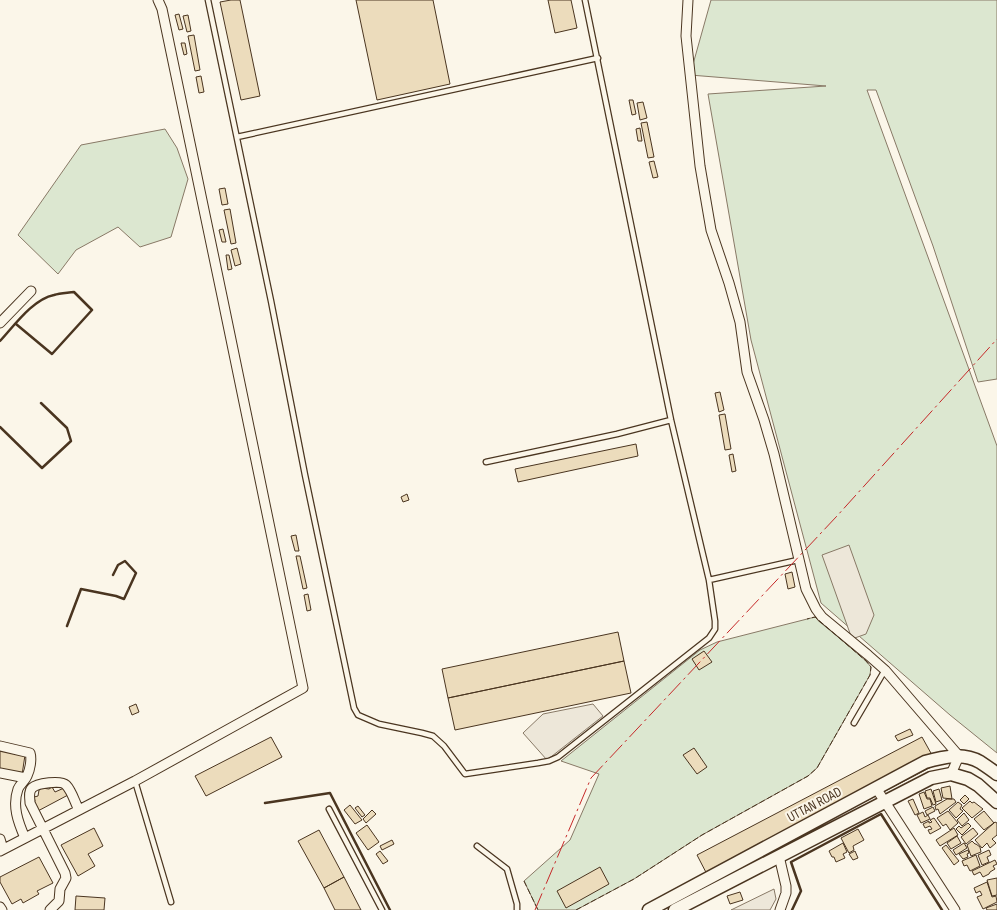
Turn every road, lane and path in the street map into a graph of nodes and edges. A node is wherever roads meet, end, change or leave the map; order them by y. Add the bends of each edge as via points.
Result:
1 (158, 0) edge
2 (208, 0) edge
3 (585, 0) edge
4 (688, 0) edge
5 (598, 58) junction
6 (237, 137) junction
7 (31, 291) dead end
8 (0, 323) edge
9 (671, 420) junction
10 (486, 462) dead end
11 (798, 560) junction
12 (709, 580) junction
13 (885, 670) junction
14 (854, 723) dead end
15 (0, 746) edge
16 (959, 756) junction
17 (0, 773) edge
18 (950, 774) junction
19 (997, 774) edge
20 (26, 778) junction
21 (135, 781) junction
22 (876, 788) junction
23 (884, 802) junction
24 (997, 802) edge
25 (330, 809) dead end
26 (79, 810) junction
27 (43, 829) junction
28 (25, 838) junction
29 (0, 839) edge
30 (478, 846) dead end
31 (2, 850) edge
32 (779, 856) junction
33 (171, 902) dead end
34 (678, 909) edge
35 (50, 910) edge
36 (382, 910) edge
37 (517, 910) edge
38 (649, 910) edge
39 (780, 910) edge
40 (955, 910) edge

1 - 21 street via 304,688
2 - 6 lane
3 - 5 lane
4 - 11 street via 686,36 700,166 711,230 740,322 747,372 774,454
5 - 6 lane
5 - 9 lane
6 - 12 lane via 358,715 379,724 433,736 465,774 549,761 709,638 715,629 715,621
7 - 8 street
9 - 10 lane
9 - 12 lane
11 - 12 lane
11 - 13 street via 806,589 822,617
13 - 14 lane
13 - 16 street
15 - 20 street via 30,753 32,757
16 - 18 street
16 - 19 main road, UTTAN ROAD via 979,761
16 - 22 main road, UTTAN ROAD via 925,762
17 - 20 street
18 - 23 main road via 931,778
18 - 24 main road via 968,779
20 - 28 street via 18,787 15,802
21 - 26 street
21 - 33 lane
22 - 23 street
22 - 38 main road, UTTAN ROAD
23 - 32 main road
23 - 40 street
25 - 36 lane
26 - 27 street
26 - 27 street via 64,783 37,785 29,794 30,804
27 - 28 street
27 - 35 street via 66,878 60,888 59,900
28 - 31 street
29 - 31 street
30 - 37 lane via 507,869
32 - 34 main road
32 - 39 street via 786,886

